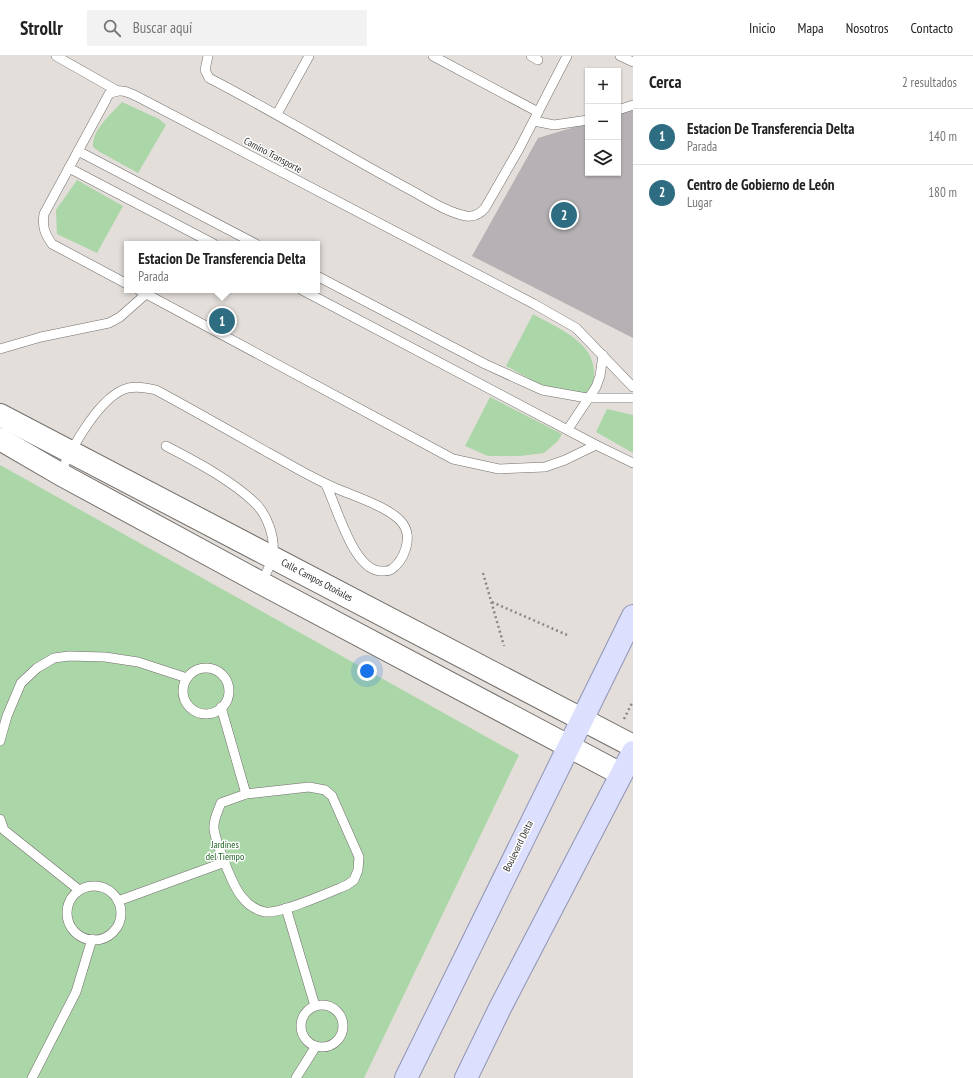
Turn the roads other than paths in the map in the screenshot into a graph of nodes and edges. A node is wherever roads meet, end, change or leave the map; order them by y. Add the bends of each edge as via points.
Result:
1 (56, 56) edge
2 (208, 56) edge
3 (309, 56) edge
4 (433, 56) edge
5 (567, 56) edge
6 (620, 56) edge
7 (633, 62) edge
8 (116, 90) junction
9 (633, 105) edge
10 (621, 109) edge
11 (538, 112) junction
12 (277, 114) junction
13 (585, 120) edge
14 (534, 121) junction
15 (78, 151) junction
16 (69, 168) junction
17 (208, 241) edge
18 (250, 241) edge
19 (320, 278) edge
20 (124, 282) edge
21 (141, 293) edge
22 (144, 293) edge
23 (308, 293) edge
24 (0, 349) edge
25 (603, 355) junction
26 (633, 387) edge
27 (587, 398) junction
28 (633, 398) edge
29 (0, 415) edge
30 (568, 429) junction
31 (0, 439) edge
32 (596, 445) junction
33 (166, 446) dead end
34 (70, 451) junction
35 (633, 463) edge
36 (60, 474) junction
37 (326, 485) junction
38 (273, 556) junction
39 (261, 583) junction
40 (633, 616) edge
41 (187, 678) junction
42 (221, 707) junction
43 (581, 720) junction
44 (0, 741) edge
45 (633, 746) edge
46 (568, 747) junction
47 (633, 752) edge
48 (621, 774) junction
49 (246, 794) junction
50 (0, 819) edge
51 (225, 862) junction
52 (79, 890) junction
53 (118, 901) junction
54 (286, 908) junction
55 (92, 939) junction
56 (315, 1006) junction
57 (316, 1046) junction
58 (32, 1078) edge
59 (296, 1078) edge
60 (406, 1078) edge
61 (466, 1078) edge

1 - 8 lane, Camino Transporte
2 - 12 lane via 205,70 209,78
3 - 12 lane
4 - 11 lane
5 - 11 lane
6 - 7 lane
8 - 15 lane via 109,94
8 - 25 lane, Camino Transporte via 126,91 142,99 534,304 576,328
9 - 10 lane
11 - 14 lane
12 - 14 lane via 363,165 466,216 478,215 485,208
13 - 14 lane via 554,125
15 - 16 lane
15 - 18 lane
16 - 17 lane
16 - 20 lane via 44,214 44,233 52,244
19 - 27 lane via 485,364 542,390
21 - 24 lane via 120,317 109,324 40,337
22 - 32 lane via 452,459 499,469 545,467
23 - 30 lane
25 - 26 lane, Camino Transporte
25 - 27 lane via 596,387
27 - 28 lane
27 - 30 lane
29 - 34 street, Calle Campos Otoñales
30 - 32 lane
31 - 36 street
32 - 35 lane
33 - 38 lane via 200,464 257,504 269,525
34 - 36 lane
34 - 37 lane via 105,402 129,388 143,388 156,390
34 - 38 street, Calle Campos Otoñales
36 - 39 street
37 - 37 lane via 356,553 365,565 376,571 389,571 398,564 406,551 406,530 398,518 367,501
38 - 39 lane
38 - 43 street, Calle Campos Otoñales
39 - 46 street
40 - 43 main road, Boulevard Delta
41 - 42 lane via 184,699 194,710 208,713
41 - 42 lane via 198,669 205,668 223,676 229,688 226,702
41 - 44 lane via 138,662 105,657 54,658 37,668 22,683 7,716
42 - 49 lane
43 - 45 street, Calle Campos Otoñales
43 - 46 main road, Boulevard Delta
46 - 48 street
46 - 60 main road, Boulevard Delta
47 - 48 main road
48 - 61 main road
49 - 51 lane via 221,803 216,814 214,828
49 - 54 lane via 309,787 325,790 332,796 358,857 358,870 354,880 347,885
50 - 52 lane via 4,830
51 - 53 lane
51 - 54 lane via 242,897 253,908 266,912
52 - 53 lane via 97,886 105,888
52 - 55 lane via 68,905 67,915 75,932
53 - 55 lane via 120,919 116,928 110,934
54 - 56 lane
55 - 58 lane via 76,992
56 - 57 lane via 302,1018 301,1026 308,1042
56 - 57 lane via 330,1007 337,1012 343,1026 338,1040 324,1047
57 - 59 lane

